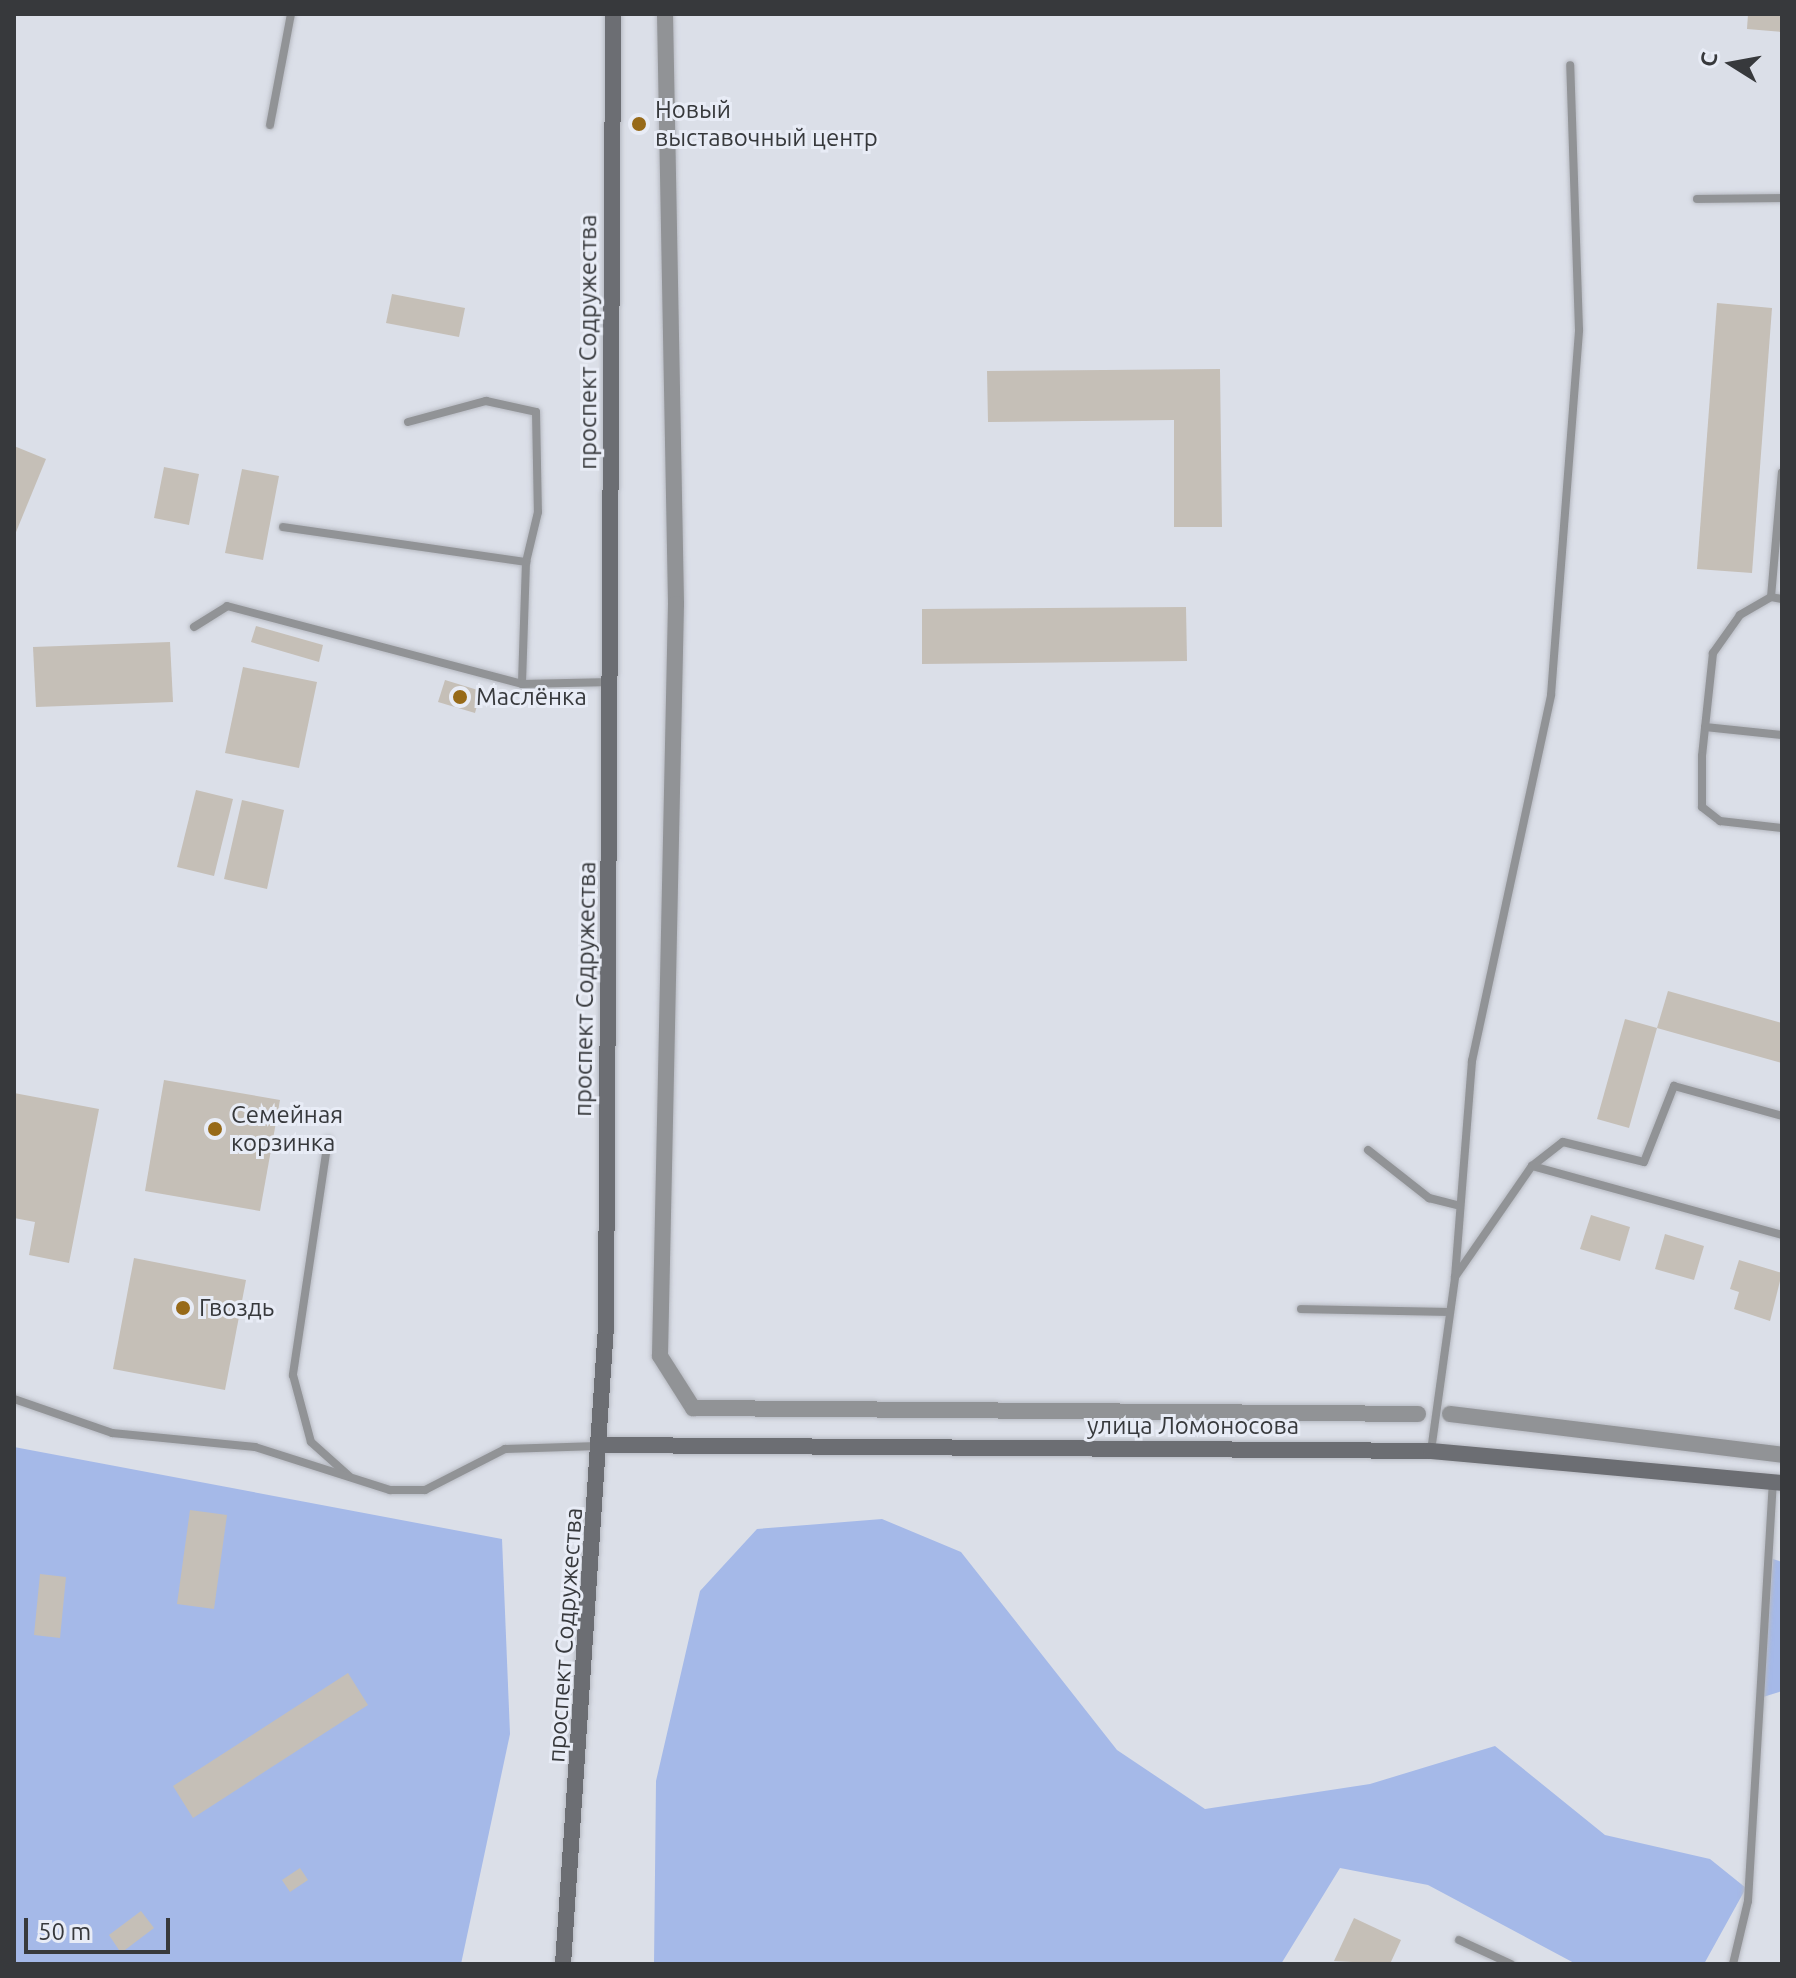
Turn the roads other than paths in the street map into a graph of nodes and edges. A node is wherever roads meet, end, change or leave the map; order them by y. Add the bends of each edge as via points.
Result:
1 (291, 14) edge
2 (613, 14) edge
3 (665, 14) edge
4 (1570, 65) dead end
5 (270, 125) dead end
6 (1782, 198) edge
7 (1697, 199) dead end
8 (408, 422) dead end
9 (1782, 472) edge
10 (283, 527) dead end
11 (526, 562) junction
12 (1771, 597) junction
13 (1782, 599) edge
14 (194, 627) dead end
15 (613, 682) junction
16 (522, 684) junction
17 (1705, 727) junction
18 (1782, 735) edge
19 (1782, 828) edge
20 (1782, 1116) edge
21 (328, 1140) dead end
22 (1368, 1150) dead end
23 (1532, 1166) junction
24 (1458, 1205) junction
25 (1782, 1235) edge
26 (1455, 1277) junction
27 (1301, 1309) dead end
28 (1446, 1312) junction
29 (14, 1399) edge
30 (1418, 1414) dead end
31 (1450, 1414) dead end
32 (602, 1445) junction
33 (1431, 1451) junction
34 (1782, 1455) edge
35 (1778, 1482) edge
36 (359, 1483) junction
37 (1459, 1940) dead end
38 (563, 1964) edge
39 (1511, 1964) edge
40 (1733, 1964) edge

1 - 5 lane
2 - 15 main road, проспект Содружества
3 - 30 street via 676,604 660,1356 693,1408
4 - 24 lane via 1579,330 1551,695 1472,1061
6 - 7 lane
8 - 11 lane via 486,401 536,412 538,512
9 - 12 lane
10 - 11 lane
11 - 16 lane
12 - 13 lane
12 - 17 lane via 1740,615 1713,653
14 - 16 lane via 227,606
15 - 16 lane
15 - 32 main road, проспект Содружества
17 - 18 lane
17 - 19 lane via 1702,807 1720,821
20 - 23 lane via 1674,1086 1644,1162 1563,1142
21 - 36 lane via 293,1375 311,1442
22 - 24 lane via 1429,1198
23 - 25 lane
23 - 26 lane
24 - 26 lane
26 - 28 lane
27 - 28 lane
28 - 33 lane
29 - 36 lane via 112,1433 255,1447
31 - 34 street
32 - 33 main road, улица Ломоносова
32 - 36 lane via 505,1449 425,1490
32 - 38 main road, проспект Содружества
33 - 35 main road, улица Ломоносова
35 - 40 lane via 1748,1901
37 - 39 lane

